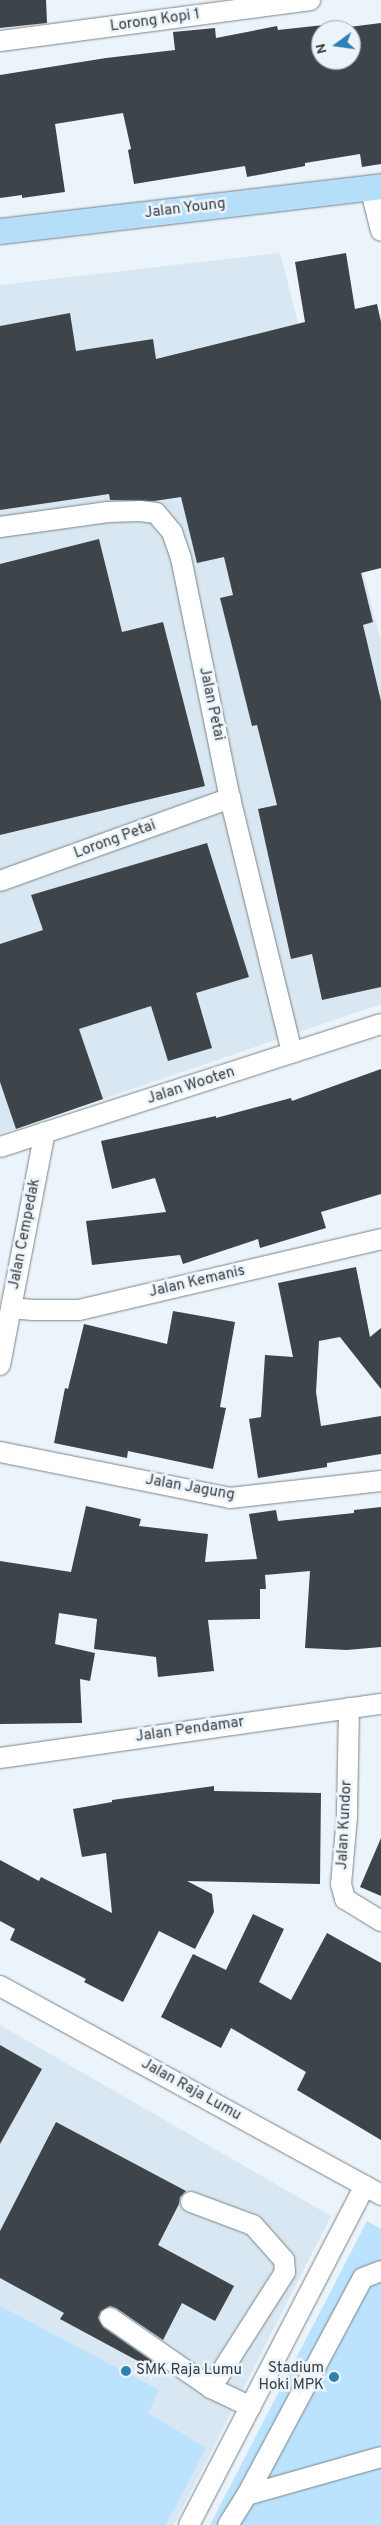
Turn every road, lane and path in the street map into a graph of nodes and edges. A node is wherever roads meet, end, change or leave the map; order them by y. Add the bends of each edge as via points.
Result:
1 (310, 0) edge
2 (0, 41) edge
3 (375, 186) edge
4 (0, 231) edge
5 (381, 231) edge
6 (0, 526) edge
7 (230, 798) junction
8 (0, 882) edge
9 (381, 1024) edge
10 (292, 1053) junction
11 (45, 1132) junction
12 (0, 1147) edge
13 (381, 1239) edge
14 (11, 1308) junction
15 (0, 1365) edge
16 (0, 1452) edge
17 (381, 1481) edge
18 (381, 1704) edge
19 (349, 1708) junction
20 (0, 1758) edge
21 (381, 1921) edge
22 (0, 1986) edge
23 (373, 2190) edge
24 (191, 2202) dead end
25 (381, 2271) edge
26 (110, 2318) dead end
27 (211, 2388) junction
28 (250, 2407) junction
29 (381, 2457) edge
30 (247, 2495) junction
31 (189, 2525) edge
32 (228, 2525) edge

1 - 2 street, Lorong Kopi 1
3 - 4 main road, Jalan Young
3 - 5 street, Jalan Young
6 - 7 street, Jalan Petai via 108,512 156,513 172,532 181,558
7 - 8 street, Lorong Petai
7 - 10 street, Jalan Petai
9 - 10 street, Jalan Wooten
10 - 11 street, Jalan Wooten
11 - 12 street, Jalan Wooten
11 - 14 street, Jalan Cempedak
13 - 14 street, Jalan Kemanis via 79,1310
14 - 15 street, Jalan Cempedak
16 - 17 street, Jalan Jagung via 230,1498
18 - 19 street, Jalan Pendamar
19 - 20 street, Jalan Pendamar
19 - 21 street, Jalan Kundor via 347,1817 341,1884 345,1899
22 - 23 street, Jalan Raja Lumu
23 - 28 street
24 - 27 street via 252,2225 284,2260 285,2272
25 - 30 street via 363,2278
26 - 27 street
27 - 28 street
28 - 31 street
29 - 30 street
30 - 32 street

